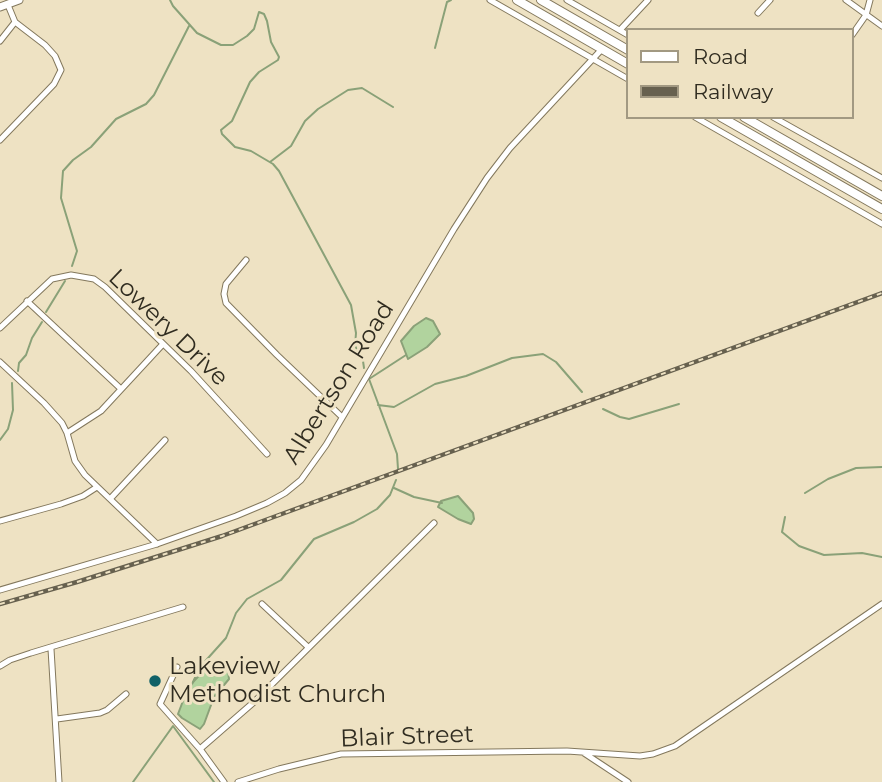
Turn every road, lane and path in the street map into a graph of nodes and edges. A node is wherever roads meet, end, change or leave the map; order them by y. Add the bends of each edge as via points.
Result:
1 (19, 0) edge
2 (490, 0) edge
3 (517, 0) edge
4 (541, 0) edge
5 (567, 0) edge
6 (648, 0) edge
7 (770, 0) edge
8 (846, 0) edge
9 (870, 0) edge
10 (4, 6) edge
11 (758, 13) dead end
12 (866, 15) junction
13 (15, 22) junction
14 (882, 26) edge
15 (620, 30) junction
16 (854, 32) edge
17 (626, 34) edge
18 (0, 41) edge
19 (602, 49) junction
20 (626, 49) edge
21 (593, 59) junction
22 (626, 63) edge
23 (626, 78) edge
24 (698, 119) edge
25 (724, 119) edge
26 (747, 119) edge
27 (779, 119) edge
28 (0, 140) edge
29 (882, 178) edge
30 (882, 196) edge
31 (882, 209) edge
32 (882, 224) edge
33 (246, 260) dead end
34 (27, 302) junction
35 (0, 328) edge
36 (163, 344) junction
37 (0, 362) edge
38 (121, 389) junction
39 (342, 417) junction
40 (67, 433) junction
41 (165, 440) dead end
42 (268, 454) dead end
43 (97, 487) junction
44 (110, 499) junction
45 (0, 521) edge
46 (434, 523) dead end
47 (157, 544) junction
48 (0, 590) edge
49 (262, 604) dead end
50 (882, 604) edge
51 (183, 607) dead end
52 (308, 647) junction
53 (51, 649) junction
54 (0, 666) edge
55 (177, 667) dead end
56 (126, 694) dead end
57 (57, 719) junction
58 (200, 749) junction
59 (582, 751) junction
60 (59, 782) edge
61 (224, 782) edge
62 (238, 782) edge
63 (628, 782) edge

1 - 10 main road
2 - 21 street
3 - 19 highway
4 - 20 highway
5 - 15 street
6 - 15 street
7 - 11 street
8 - 12 street
9 - 12 street
10 - 13 street
12 - 14 street
12 - 16 street
13 - 18 street
13 - 28 street via 46,45 61,70 54,85
15 - 17 street
19 - 21 street, Albertson Road
19 - 22 highway
21 - 23 street
21 - 39 street, Albertson Road via 486,178
24 - 32 street
25 - 31 highway
26 - 30 highway
27 - 29 street
33 - 39 street via 226,284 226,303
34 - 35 street, Lowery Drive
34 - 36 street, Lowery Drive via 58,276 89,277
34 - 38 street
36 - 38 street
36 - 42 street, Lowery Drive
37 - 40 street via 50,409
38 - 40 street via 91,419
39 - 47 street, Albertson Road via 312,467 285,493
40 - 43 street via 75,461
41 - 44 street
43 - 44 street
43 - 45 street via 61,504
44 - 47 street
46 - 52 street
47 - 48 street, Albertson Road
49 - 52 street
50 - 59 street, Blair Street via 675,746 640,756
51 - 53 street
52 - 58 street
53 - 54 street
53 - 57 street
55 - 58 street via 160,704
56 - 57 street via 100,713
57 - 60 street
58 - 61 street
59 - 62 street, Blair Street via 341,754
59 - 63 street

